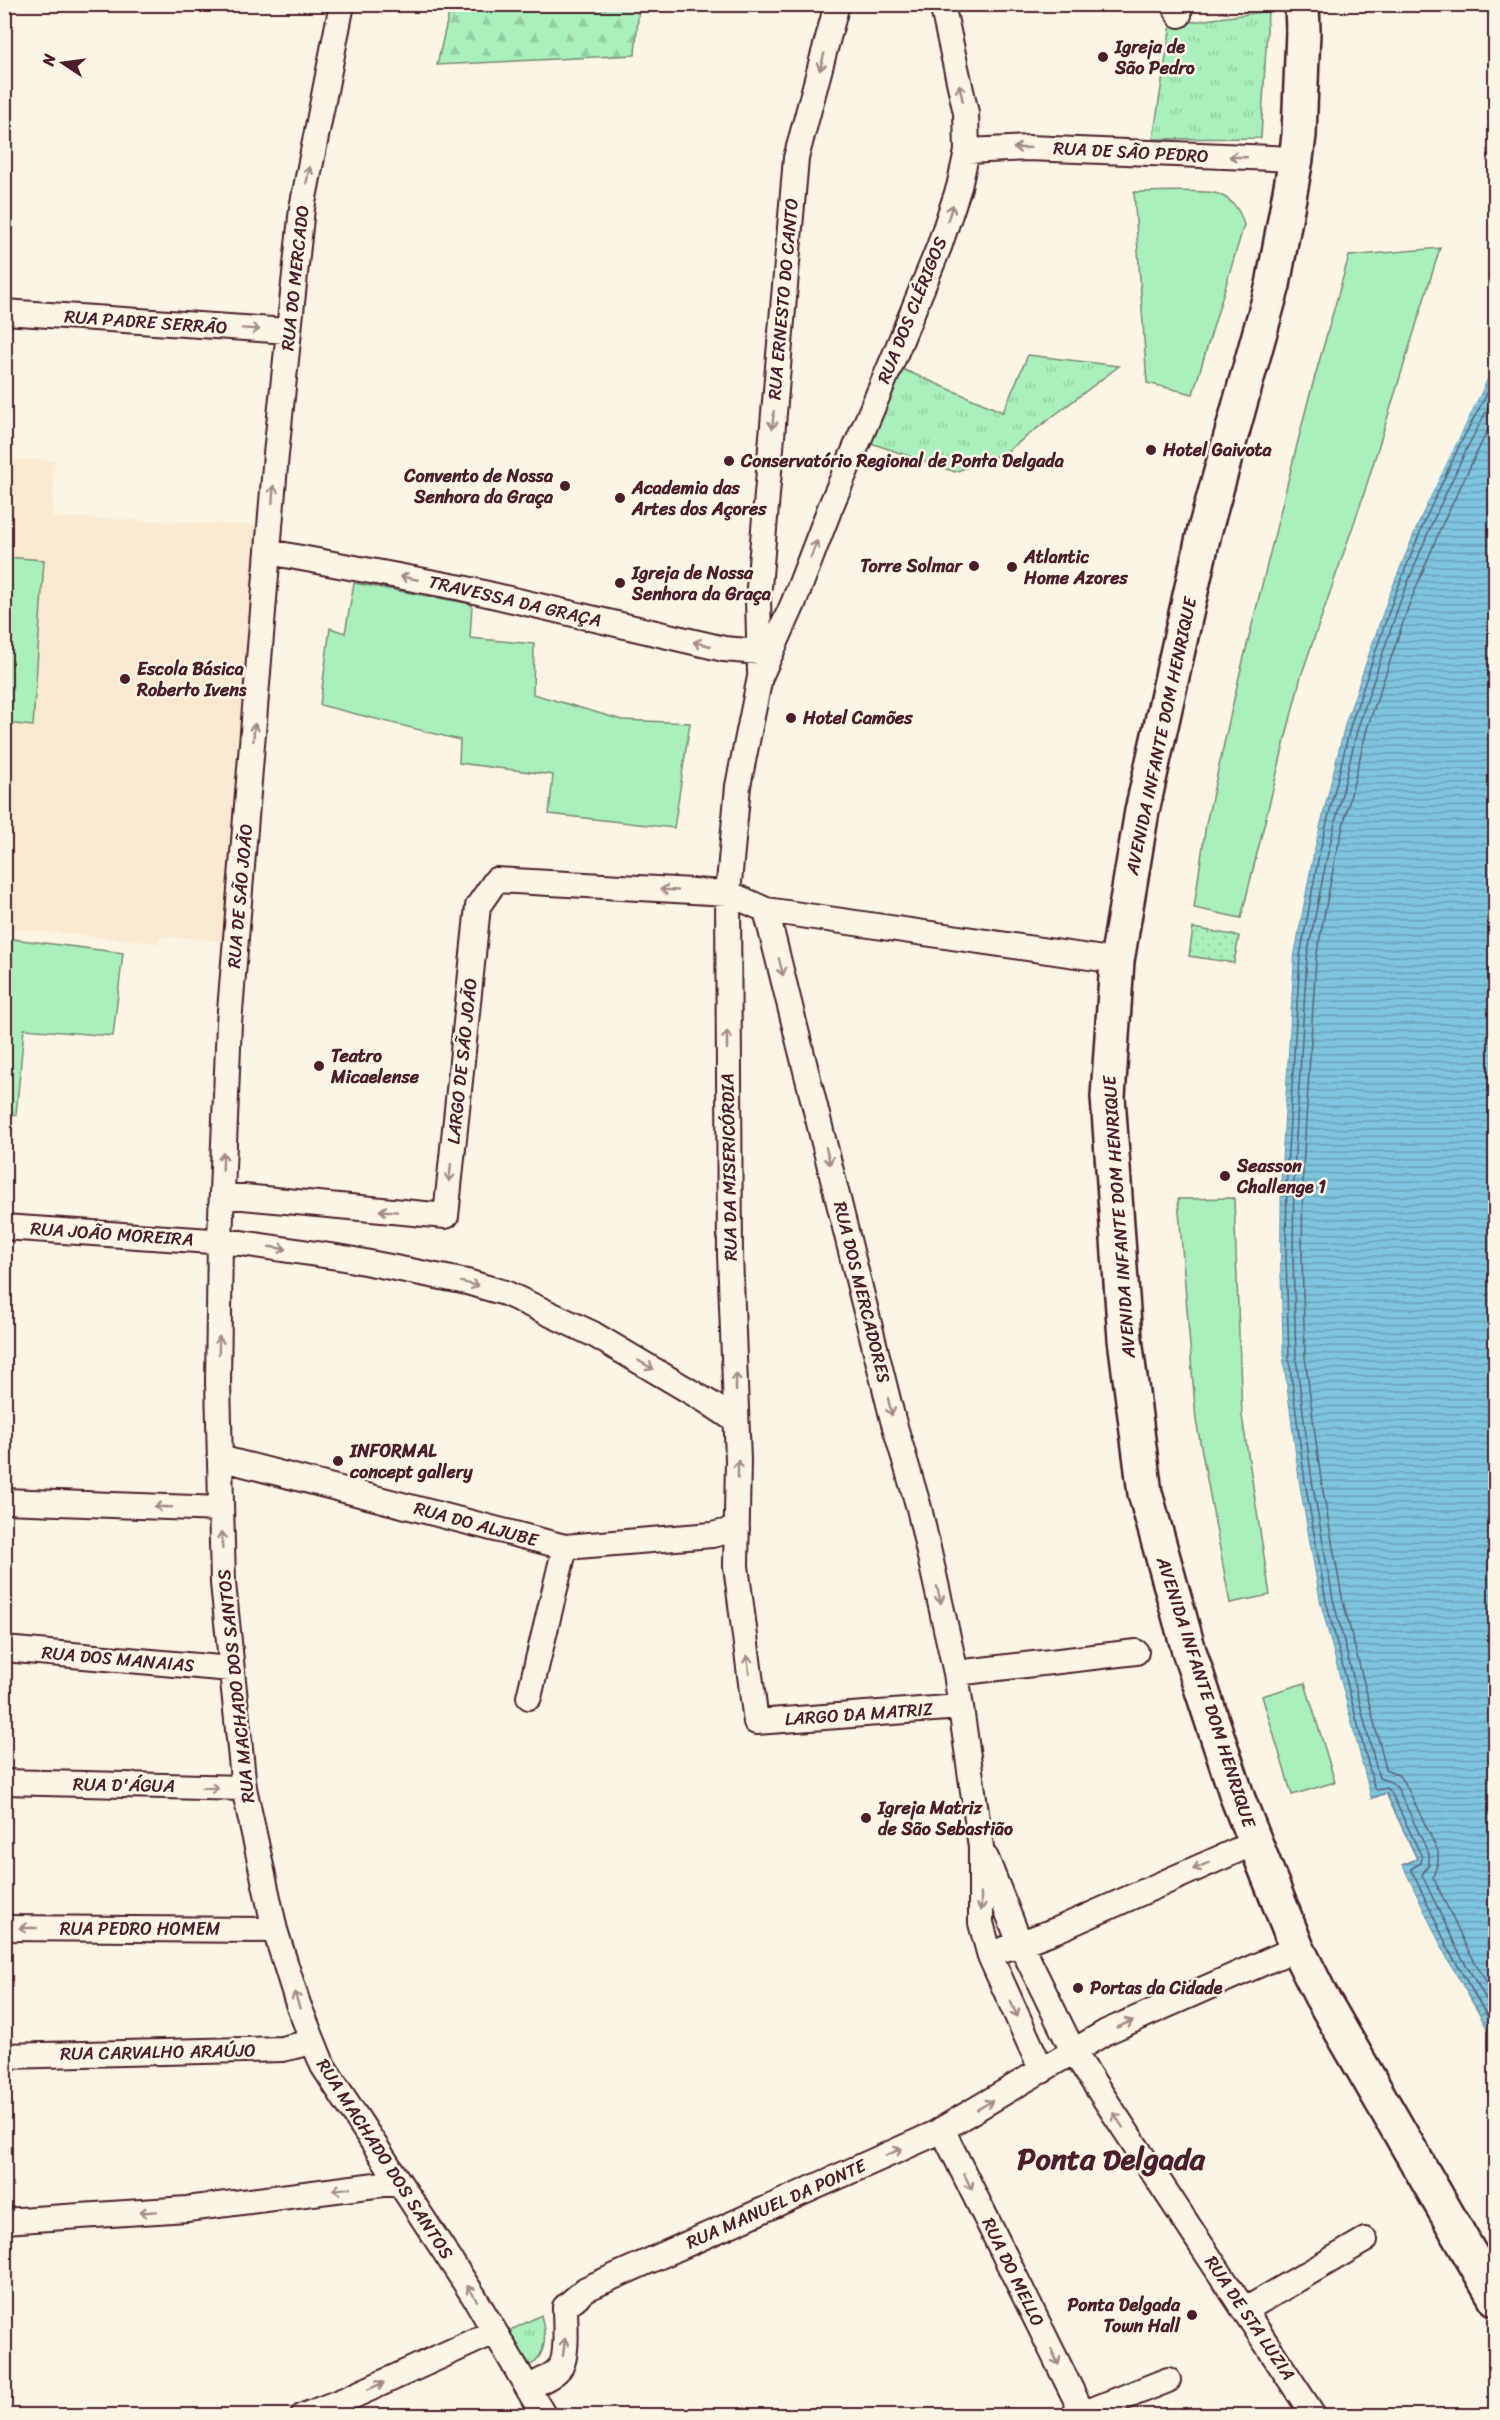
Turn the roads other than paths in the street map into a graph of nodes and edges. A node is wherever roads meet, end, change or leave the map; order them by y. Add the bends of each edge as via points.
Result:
1 (942, 4) edge
2 (1302, 4) edge
3 (339, 5) edge
4 (838, 5) edge
5 (967, 151) junction
6 (1296, 159) junction
7 (4, 312) edge
8 (288, 331) junction
9 (269, 552) junction
10 (758, 599) junction
11 (793, 604) junction
12 (759, 652) junction
13 (760, 677) junction
14 (728, 893) junction
15 (766, 910) junction
16 (1117, 961) junction
17 (222, 1195) junction
18 (4, 1227) edge
19 (220, 1240) junction
20 (736, 1430) junction
21 (220, 1458) junction
22 (4, 1501) edge
23 (221, 1509) junction
24 (737, 1530) junction
25 (565, 1547) junction
26 (4, 1648) edge
27 (1136, 1652) dead end
28 (231, 1669) junction
29 (957, 1673) junction
30 (529, 1697) dead end
31 (961, 1707) junction
32 (756, 1722) joint
33 (4, 1782) edge
34 (244, 1788) junction
35 (1254, 1843) junction
36 (981, 1847) junction
37 (4, 1928) edge
38 (275, 1930) junction
39 (1020, 1943) junction
40 (1297, 1948) junction
41 (990, 1956) junction
42 (312, 2042) junction
43 (1073, 2051) junction
44 (4, 2056) edge
45 (1042, 2071) junction
46 (942, 2129) junction
47 (399, 2182) junction
48 (4, 2221) edge
49 (1365, 2240) dead end
50 (1496, 2299) edge
51 (1245, 2310) junction
52 (494, 2332) junction
53 (1168, 2380) dead end
54 (528, 2388) junction
55 (303, 2415) edge
56 (544, 2415) edge
57 (1081, 2415) edge
58 (1314, 2415) edge

5 -> 1 street, RUA DOS CLÉRIGOS via 966,113
2 - 6 main road, AVENIDA INFANTE DOM HENRIQUE
8 -> 3 street, RUA DO MERCADO via 302,208
4 -> 10 street, RUA ERNESTO DO CANTO via 796,158
6 -> 5 street, RUA DE SÃO PEDRO via 1028,148
11 -> 5 street, RUA DOS CLÉRIGOS via 939,247
6 - 16 main road, AVENIDA INFANTE DOM HENRIQUE via 1274,285 1204,533 1172,673 1142,811
7 -> 8 street, RUA PADRE SERRÃO
9 -> 8 street, RUA DO MERCADO
12 -> 9 street, TRAVESSA DA GRAÇA via 724,649 462,588
17 -> 9 street, RUA DE SÃO JOÃO via 229,1023
10 - 11 street via 772,611
10 - 12 street, RUA ERNESTO DO CANTO
11 - 13 street, RUA DOS CLÉRIGOS
12 - 13 street, RUA ERNESTO DO CANTO
13 - 14 street, RUA DA MISERICÓRDIA via 738,786
14 - 15 street
14 -> 17 street, LARGO DE SÃO JOÃO via 496,880 478,906 446,1216
20 -> 14 street, RUA DA MISERICÓRDIA via 727,1065
15 - 16 street
15 -> 29 street, RUA DOS MERCADORES via 893,1420 919,1508
16 - 35 main road, AVENIDA INFANTE DOM HENRIQUE via 1108,1097 1125,1339 1145,1493 1189,1651
17 - 19 street, RUA DE SÃO JOÃO
18 - 19 street, RUA JOÃO MOREIRA
19 -> 20 street, RUA JOÃO MOREIRA via 344,1258 505,1293 593,1334 708,1402
21 -> 19 street, RUA MACHADO DOS SANTOS
24 -> 20 street, RUA DA MISERICÓRDIA
21 - 23 street, RUA MACHADO DOS SANTOS
21 - 25 street, RUA DO ALJUBE
23 -> 22 street
28 -> 23 street, RUA MACHADO DOS SANTOS
24 - 25 street, RUA DO ALJUBE
32 -> 24 street, RUA DA MISERICÓRDIA via 736,1566
25 - 30 street
26 - 28 street, RUA DOS MANAIAS
27 - 29 street
28 - 34 street, RUA MACHADO DOS SANTOS
29 - 31 street
31 - 32 street, LARGO DA MATRIZ
31 - 36 street
33 -> 34 street, RUA D'ÁGUA
34 - 38 street, RUA MACHADO DOS SANTOS
35 -> 39 street
35 - 40 main road, AVENIDA INFANTE DOM HENRIQUE
36 - 39 street
36 -> 41 street via 981,1923
38 -> 37 street, RUA PEDRO HOMEM
42 -> 38 street, RUA MACHADO DOS SANTOS
39 - 41 street
39 - 43 street, RUA DE STA LUZIA
43 -> 40 street, RUA MANUEL DA PONTE via 1107,2032
40 - 50 main road, AVENIDA INFANTE DOM HENRIQUE
41 -> 45 street
42 - 44 street, RUA CARVALHO ARAÚJO via 282,2049
42 - 47 street, RUA MACHADO DOS SANTOS via 323,2066
43 - 45 street, RUA MANUEL DA PONTE
51 -> 43 street, RUA DE STA LUZIA
46 -> 45 street, RUA MANUEL DA PONTE
54 -> 46 street, RUA MANUEL DA PONTE via 561,2366 566,2341 565,2307 586,2289
46 -> 57 street, RUA DO MELLO
47 -> 48 street via 187,2209
52 -> 47 street, RUA MACHADO DOS SANTOS
49 - 51 street
51 - 58 street, RUA DE STA LUZIA
52 - 54 street, RUA MACHADO DOS SANTOS
55 -> 52 street
53 - 57 street
54 - 56 street, RUA MACHADO DOS SANTOS

